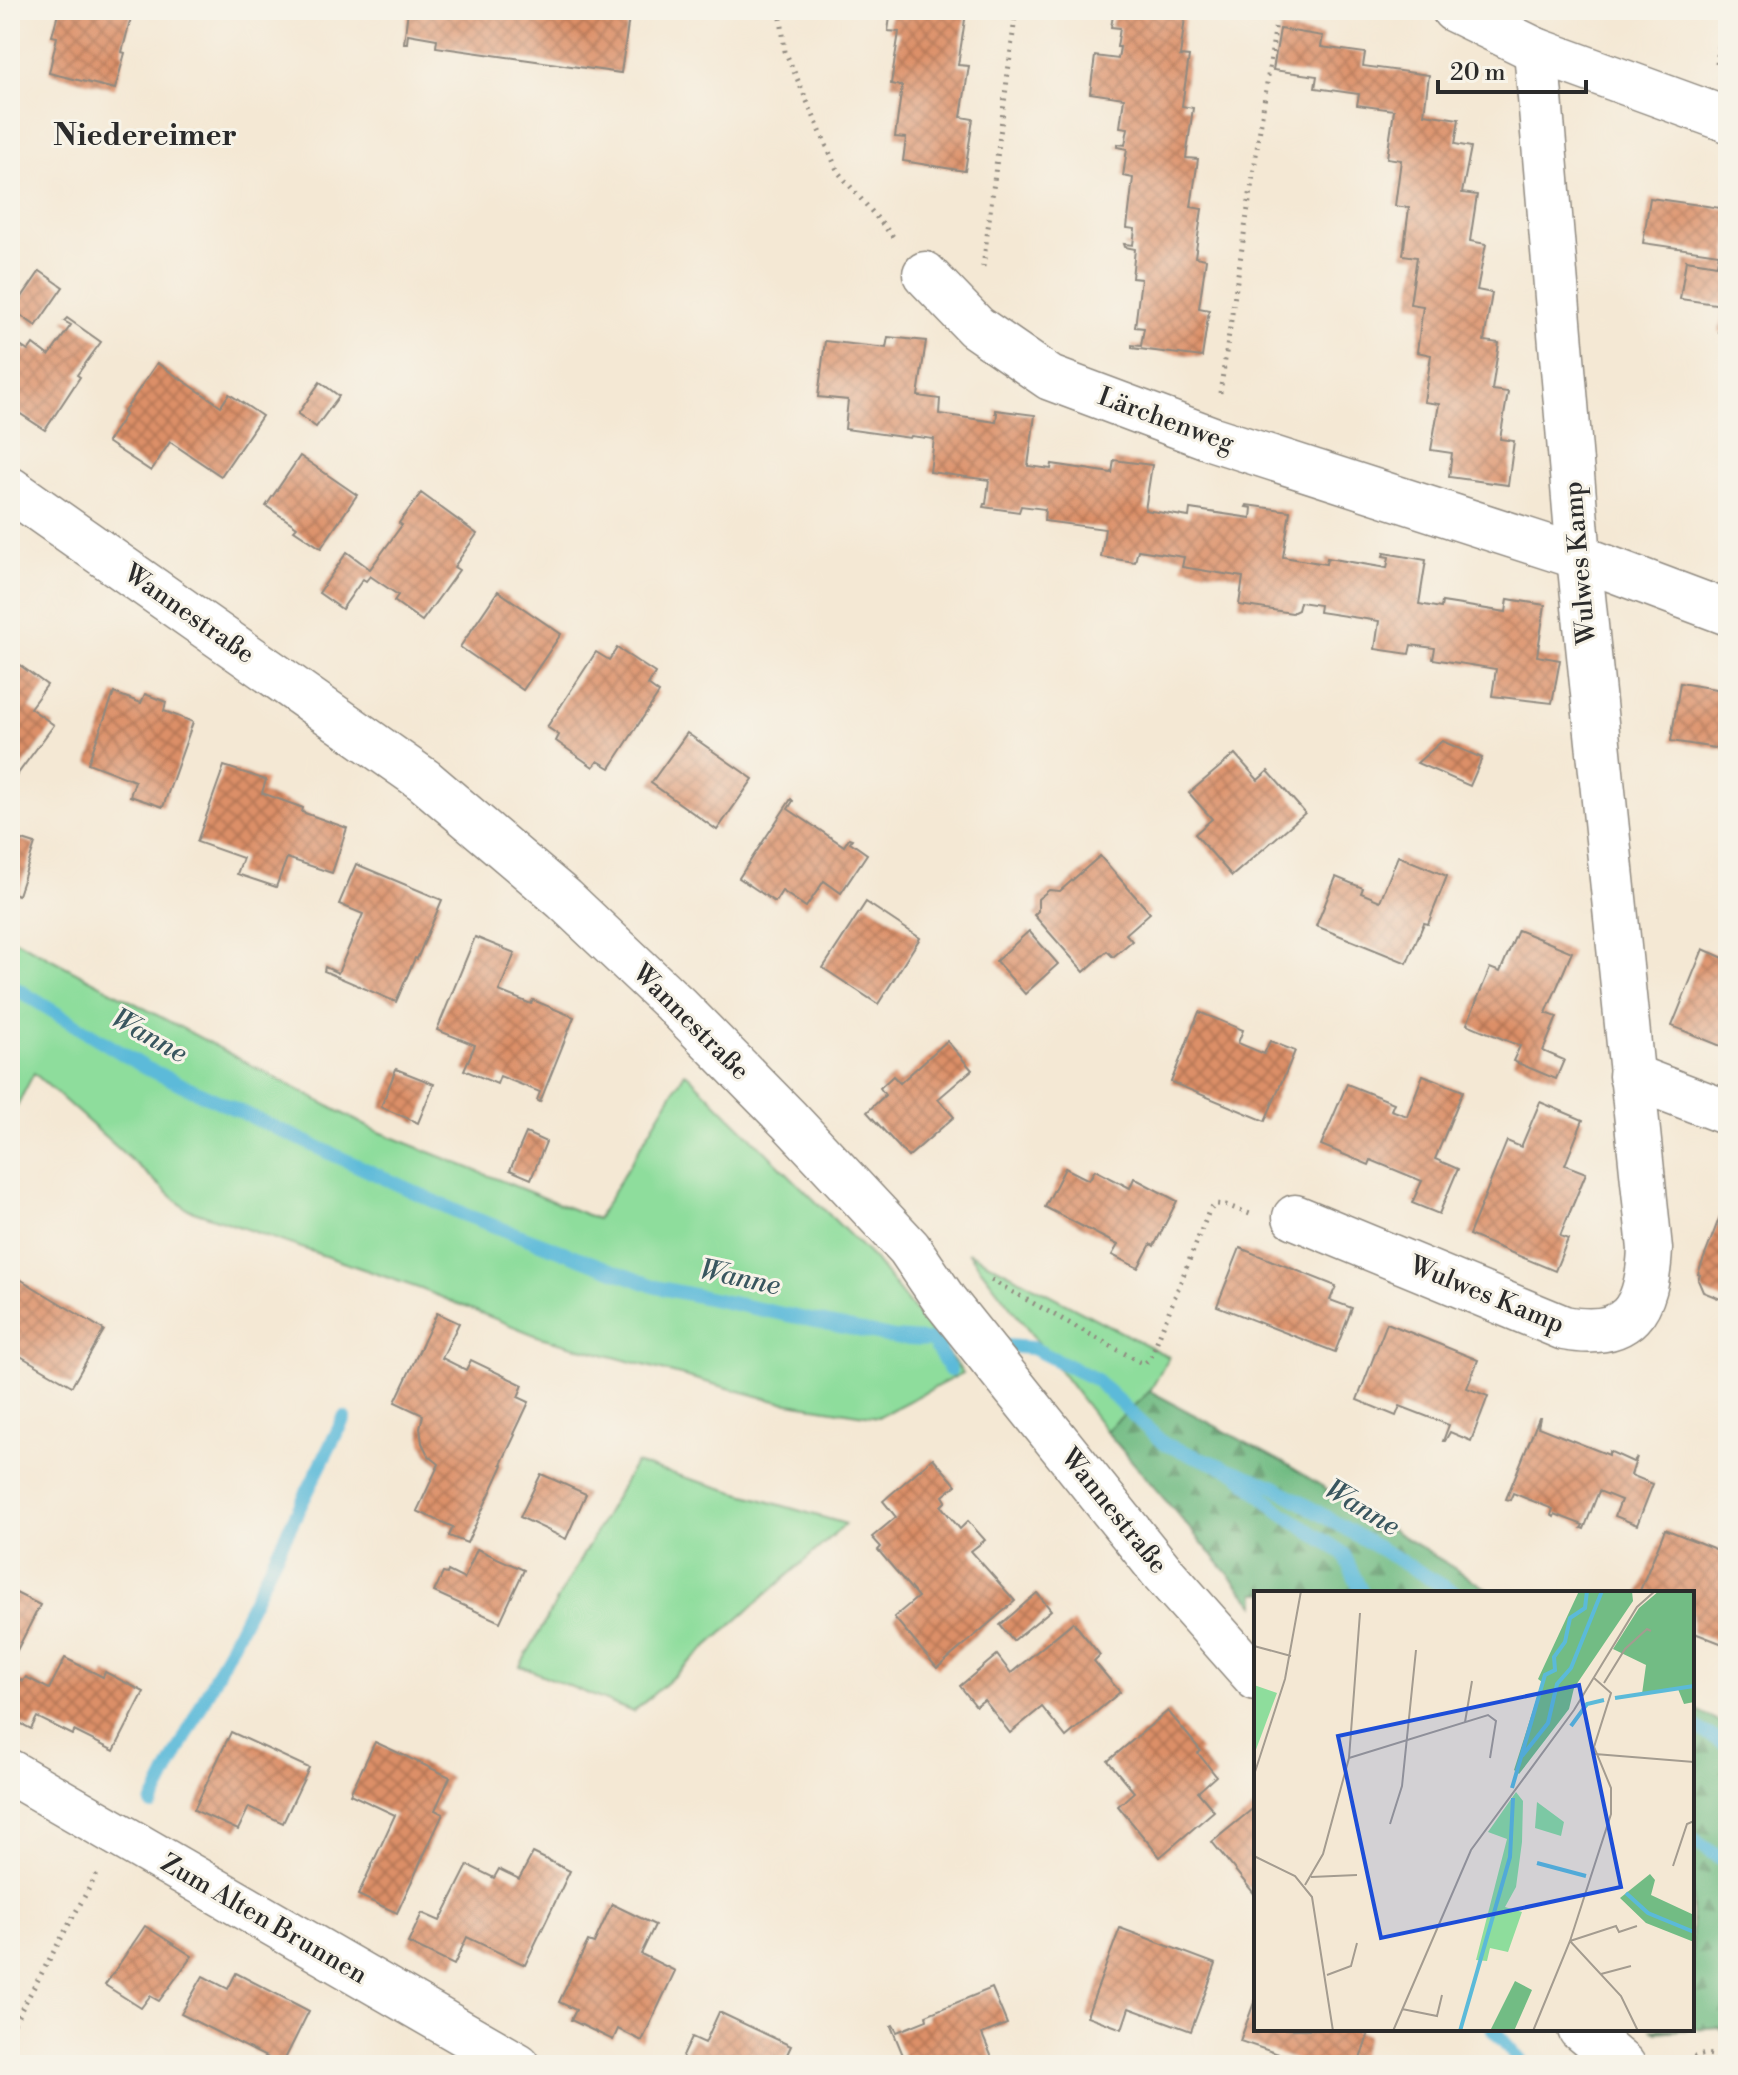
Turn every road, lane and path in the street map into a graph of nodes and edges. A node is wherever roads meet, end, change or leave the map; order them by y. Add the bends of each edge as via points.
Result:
1 (780, 10) edge
2 (1016, 10) edge
3 (1278, 10) edge
4 (1454, 10) edge
5 (1536, 50) junction
6 (1728, 120) edge
7 (925, 274) joint
8 (976, 327) junction
9 (1213, 439) junction
10 (10, 489) edge
11 (1579, 557) junction
12 (1728, 613) edge
13 (1631, 1076) junction
14 (1728, 1113) edge
15 (1295, 1217) joint
16 (988, 1278) dead end
17 (1254, 1676) edge
18 (10, 1772) edge
19 (119, 1835) junction
20 (10, 2030) edge
21 (1582, 2031) edge
22 (1728, 2064) edge
23 (518, 2065) edge
24 (1623, 2065) edge
25 (1680, 2065) edge

1 - 7 path via 785,51 838,172
2 - 8 path
3 - 9 path
4 - 5 street
5 - 6 street
5 - 11 street, Wulwes Kamp
7 - 8 street, Lärchenweg
8 - 9 street, Lärchenweg via 1050,378
9 - 11 street, Lärchenweg
10 - 17 street, Wannestraße via 424,780 564,899 677,1006 909,1248 945,1301 1163,1573
11 - 12 street, Lärchenweg
11 - 13 street, Wulwes Kamp
13 - 14 street
13 - 15 street, Wulwes Kamp via 1650,1249 1648,1275 1634,1314 1608,1329 1564,1328
15 - 16 path via 1270,1219 1216,1204 1145,1363
18 - 19 street, Zum Alten Brunnen
19 - 20 path
19 - 23 street, Zum Alten Brunnen
21 - 24 street
22 - 25 path via 1703,2053

